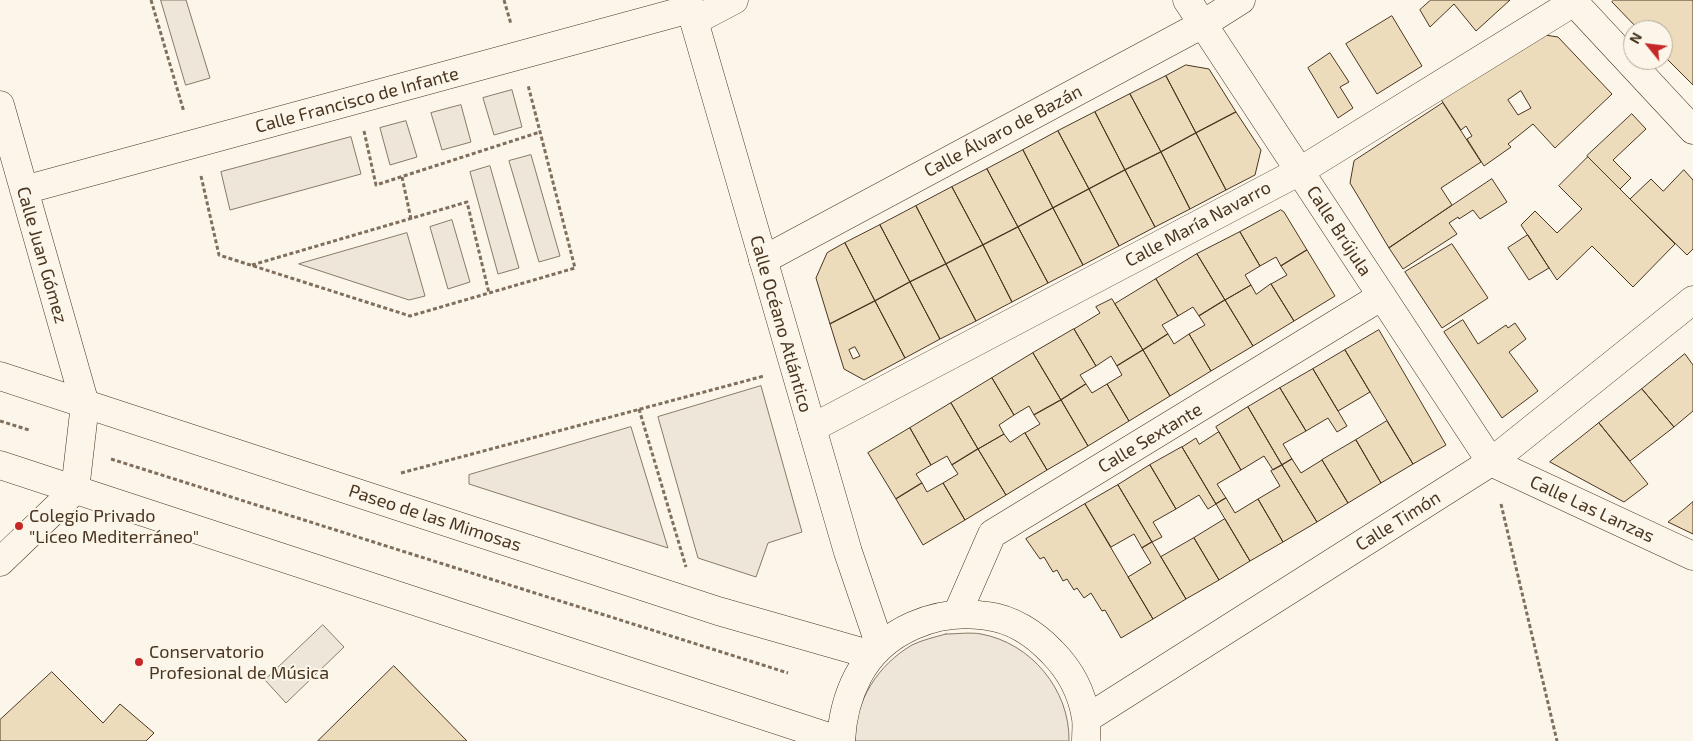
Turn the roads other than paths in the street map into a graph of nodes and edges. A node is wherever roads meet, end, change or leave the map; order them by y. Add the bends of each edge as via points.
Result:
1 (734, 0) edge
2 (1187, 0) edge
3 (1241, 0) edge
4 (1573, 1) edge
5 (691, 10) edge
6 (1203, 24) junction
7 (0, 105) edge
8 (1693, 130) edge
9 (1300, 171) junction
10 (24, 190) junction
11 (763, 260) junction
12 (1382, 296) junction
13 (1693, 300) edge
14 (0, 376) edge
15 (85, 404) junction
16 (812, 428) junction
17 (1491, 462) junction
18 (0, 465) edge
19 (75, 490) junction
20 (1693, 556) edge
21 (0, 562) edge
22 (957, 614) junction
23 (876, 651) junction
24 (1086, 730) edge
25 (841, 741) edge

1 - 5 street, Calle Francisco de Infante
2 - 6 street, Calle Brújula
3 - 6 street, Calle Álvaro de Bazán
4 - 8 street
4 - 9 street, Calle María Navarro
5 - 10 street, Calle Francisco de Infante
5 - 11 street, Calle Océano Atlántico
6 - 9 street, Calle Brújula
6 - 11 street, Calle Álvaro de Bazán
7 - 10 street, Calle Juan Gómez
9 - 12 street, Calle Brújula
9 - 16 street, Calle María Navarro
10 - 15 street, Calle Juan Gómez
11 - 16 street, Calle Océano Atlántico
12 - 17 street, Calle Brújula
12 - 22 street, Calle Sextante via 992,534
13 - 17 street, Calle Timón
14 - 15 street, Paseo de las Mimosas
15 - 19 street
15 - 23 street, Paseo de las Mimosas via 698,604
16 - 23 street, Calle Océano Atlántico
17 - 20 street, Calle Las Lanzas
17 - 24 street, Calle Timón
18 - 19 street
19 - 21 street
19 - 25 street
22 - 23 street via 930,619 903,630
22 - 24 street via 988,616 1017,625 1042,641 1063,663 1078,689
23 - 25 street via 858,674 849,695 842,717

